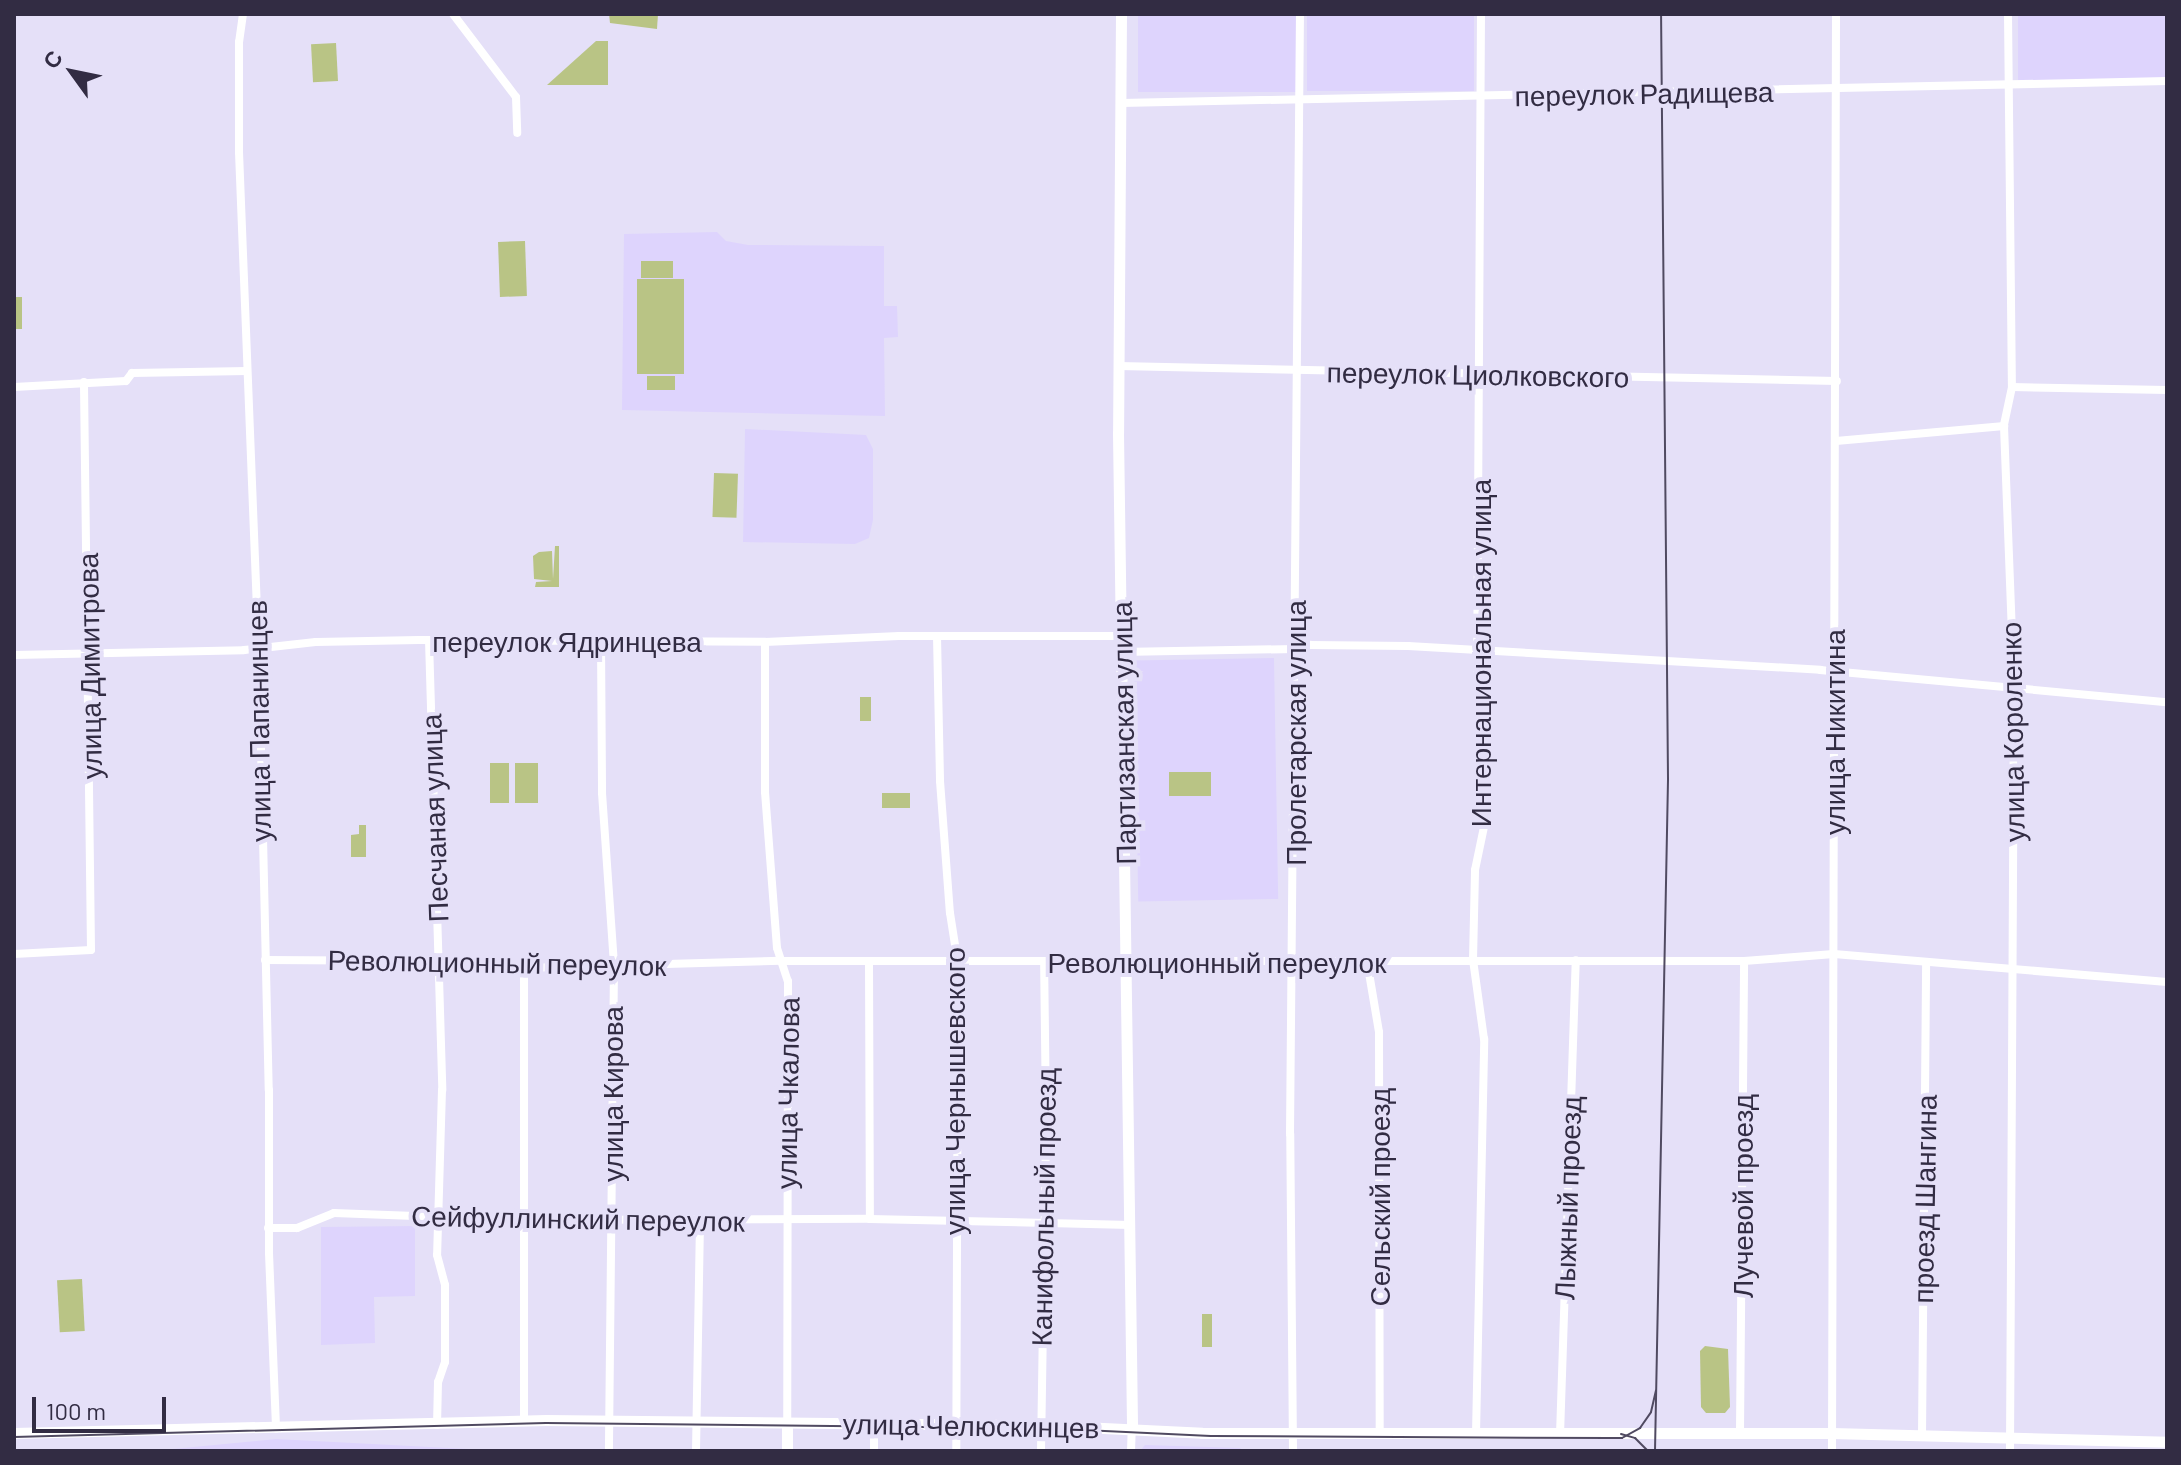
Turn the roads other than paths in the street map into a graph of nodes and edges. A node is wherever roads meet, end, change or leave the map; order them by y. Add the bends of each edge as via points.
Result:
1 (243, 14) edge
2 (453, 14) edge
3 (1121, 14) edge
4 (1300, 14) edge
5 (1481, 14) edge
6 (1836, 14) edge
7 (2008, 14) edge
8 (2167, 81) edge
9 (2007, 85) junction
10 (1835, 89) junction
11 (1480, 97) junction
12 (1299, 101) junction
13 (1121, 103) junction
14 (517, 133) dead end
15 (1118, 366) junction
16 (1297, 370) junction
17 (247, 371) junction
18 (1478, 373) junction
19 (1837, 381) junction
20 (84, 382) junction
21 (14, 387) edge
22 (2012, 387) junction
23 (2167, 390) edge
24 (2004, 426) junction
25 (1836, 441) junction
26 (937, 636) junction
27 (1120, 636) junction
28 (429, 640) junction
29 (601, 642) junction
30 (765, 642) junction
31 (258, 648) junction
32 (1296, 649) junction
33 (1477, 649) junction
34 (1120, 652) junction
35 (90, 654) junction
36 (14, 655) edge
37 (1834, 672) junction
38 (2014, 686) junction
39 (2167, 702) edge
40 (14, 954) edge
41 (1834, 954) junction
42 (265, 960) junction
43 (1128, 960) junction
44 (1473, 960) junction
45 (1576, 960) junction
46 (438, 961) junction
47 (781, 961) junction
48 (1293, 961) junction
49 (1367, 961) junction
50 (1744, 961) junction
51 (869, 962) junction
52 (1044, 962) junction
53 (1926, 962) junction
54 (958, 964) junction
55 (614, 966) junction
56 (524, 968) junction
57 (2013, 968) junction
58 (2167, 982) edge
59 (441, 1218) junction
60 (785, 1219) junction
61 (870, 1219) junction
62 (524, 1220) junction
63 (612, 1220) junction
64 (700, 1220) junction
65 (954, 1221) junction
66 (1044, 1222) junction
67 (1131, 1225) junction
68 (268, 1228) junction
69 (608, 1420) junction
70 (524, 1421) junction
71 (697, 1422) junction
72 (787, 1422) junction
73 (874, 1424) junction
74 (437, 1425) junction
75 (955, 1425) junction
76 (1041, 1425) junction
77 (1132, 1428) junction
78 (276, 1429) junction
79 (1740, 1431) junction
80 (14, 1433) edge
81 (1293, 1433) junction
82 (1832, 1433) junction
83 (1380, 1434) junction
84 (1476, 1434) junction
85 (1560, 1435) junction
86 (1922, 1436) junction
87 (2010, 1436) junction
88 (2167, 1442) edge
89 (609, 1451) edge
90 (696, 1451) edge
91 (787, 1451) edge
92 (874, 1451) edge
93 (956, 1451) edge
94 (1041, 1451) edge
95 (1131, 1451) edge
96 (1293, 1451) edge
97 (1832, 1451) edge
98 (2010, 1451) edge

1 - 17 street, улица Папанинцев via 239,152
2 - 14 street via 516,97
3 - 13 main road, Партизанская улица
4 - 12 street, Пролетарская улица
5 - 11 street, Интернациональная улица
6 - 10 street, улица Никитина
7 - 9 street, улица Короленко
8 - 9 street, переулок Радищева
9 - 10 street, переулок Радищева
9 - 22 street, улица Короленко
10 - 11 street, переулок Радищева
10 - 19 street, улица Никитина
11 - 12 street, переулок Радищева
11 - 18 street, Интернациональная улица
12 - 13 street, переулок Радищева
12 - 16 street, Пролетарская улица
13 - 15 main road, Партизанская улица
15 - 16 street, переулок Циолковского
15 - 27 main road, Партизанская улица
16 - 18 street, переулок Циолковского
16 - 32 street, Пролетарская улица
17 - 20 street via 132,373 126,381
17 - 31 street, улица Папанинцев
18 - 19 street, переулок Циолковского
18 - 33 street, Интернациональная улица
19 - 25 street, улица Никитина
20 - 21 street
20 - 35 street, улица Димитрова
22 - 23 street
22 - 24 street, улица Короленко
24 - 25 street
24 - 38 street, улица Короленко
25 - 37 street, улица Никитина
26 - 27 street, переулок Ядринцева
26 - 30 street, переулок Ядринцева
26 - 54 street, улица Чернышевского via 940,781
27 - 34 main road, Партизанская улица
28 - 29 street, переулок Ядринцева
28 - 31 street, переулок Ядринцева
28 - 46 street, Песчаная улица
29 - 30 street, переулок Ядринцева
29 - 55 street, улица Кирова via 602,793
30 - 47 street, улица Чкалова via 765,792
31 - 35 street, переулок Ядринцева
31 - 42 street, улица Папанинцев
32 - 33 street
32 - 34 street
32 - 48 street, Пролетарская улица
33 - 37 street
33 - 44 street, Интернациональная улица via 1486,766 1485,822 1475,870
34 - 43 main road, Партизанская улица
35 - 36 street, переулок Ядринцева
35 - 40 street, улица Димитрова via 91,950
37 - 38 street
37 - 41 street, улица Никитина
38 - 39 street
38 - 57 street, улица Короленко
41 - 50 street, Революционный переулок
41 - 53 street, Революционный переулок
41 - 82 street, улица Никитина
42 - 46 street, Революционный переулок
42 - 68 street, улица Папанинцев
43 - 48 street, Революционный переулок
43 - 52 street, Революционный переулок
43 - 67 main road, Партизанская улица
44 - 45 street, Революционный переулок
44 - 49 street, Революционный переулок
44 - 84 street, Интернациональная улица via 1484,1039
45 - 50 street, Революционный переулок
45 - 85 street, Лыжный проезд
46 - 56 street, Революционный переулок
46 - 59 street, Песчаная улица
47 - 51 street, Революционный переулок
47 - 55 street, Революционный переулок
47 - 60 street, улица Чкалова via 788,981
48 - 49 street, Революционный переулок
48 - 81 street, Пролетарская улица
49 - 83 street, Сельский проезд via 1379,1032
50 - 79 street, Лучевой проезд
51 - 54 street, Революционный переулок
51 - 61 street
52 - 54 street, Революционный переулок
52 - 66 street, Канифольный проезд
53 - 57 street, Революционный переулок
53 - 86 street, проезд Шангина
54 - 65 street, улица Чернышевского
55 - 56 street, Революционный переулок
55 - 63 street, улица Кирова
56 - 62 street
57 - 58 street, Революционный переулок
57 - 87 street, улица Короленко
59 - 62 street, Сейфуллинский переулок
59 - 68 street, Сейфуллинский переулок via 334,1213 297,1228
59 - 74 street, Песчаная улица via 437,1255 445,1285 445,1362 438,1382
60 - 61 street, Сейфуллинский переулок
60 - 64 street, Сейфуллинский переулок
60 - 72 street, улица Чкалова
61 - 65 street, Сейфуллинский переулок
62 - 63 street, Сейфуллинский переулок
62 - 70 street
63 - 64 street, Сейфуллинский переулок
63 - 69 street, улица Кирова
64 - 71 street
65 - 66 street, Сейфуллинский переулок
65 - 75 street, улица Чернышевского
66 - 67 street, Сейфуллинский переулок
66 - 76 street, Канифольный проезд
67 - 77 main road, Партизанская улица
68 - 78 street, улица Папанинцев
69 - 70 main road, улица Челюскинцев
69 - 71 main road, улица Челюскинцев
69 - 89 street, улица Кирова
70 - 74 main road, улица Челюскинцев
71 - 72 main road, улица Челюскинцев
71 - 90 street
72 - 73 main road, улица Челюскинцев
72 - 91 main road, улица Чкалова
73 - 75 main road, улица Челюскинцев
73 - 92 street
74 - 78 main road, улица Челюскинцев
75 - 76 main road, улица Челюскинцев
75 - 93 street, улица Чернышевского
76 - 77 main road, улица Челюскинцев
76 - 94 street, Канифольный проезд
77 - 81 main road, улица Челюскинцев
77 - 95 street, Партизанская улица
78 - 80 main road, улица Челюскинцев
79 - 82 main road, улица Челюскинцев
79 - 85 main road, улица Челюскинцев
81 - 83 main road, улица Челюскинцев
81 - 96 street, Пролетарская улица
82 - 86 main road, улица Челюскинцев
82 - 97 street, улица Никитина
83 - 84 main road, улица Челюскинцев
84 - 85 main road, улица Челюскинцев
86 - 87 main road, улица Челюскинцев
87 - 88 main road, улица Челюскинцев
87 - 98 street, улица Короленко

